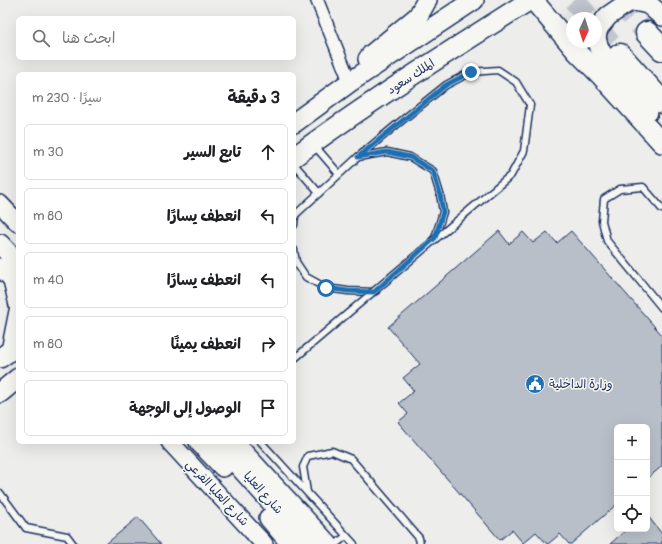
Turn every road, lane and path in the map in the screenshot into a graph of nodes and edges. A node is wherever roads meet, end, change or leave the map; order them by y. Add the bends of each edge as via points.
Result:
1 (317, 0) edge
2 (427, 0) edge
3 (474, 0) edge
4 (530, 0) edge
5 (533, 0) edge
6 (662, 16) edge
7 (602, 23) edge
8 (647, 33) tunnel mouth
9 (598, 48) edge
10 (662, 49) edge
11 (620, 55) tunnel mouth
12 (350, 82) junction
13 (662, 102) edge
14 (296, 122) edge
15 (662, 131) edge
16 (662, 143) edge
17 (312, 144) junction
18 (296, 156) edge
19 (358, 157) junction
20 (296, 166) edge
21 (339, 174) junction
22 (318, 193) junction
23 (0, 204) edge
24 (662, 209) edge
25 (296, 214) edge
26 (16, 221) edge
27 (0, 228) edge
28 (0, 244) edge
29 (16, 245) edge
30 (296, 262) edge
31 (0, 267) edge
32 (16, 276) edge
33 (662, 308) edge
34 (16, 320) edge
35 (9, 350) edge
36 (296, 357) edge
37 (16, 380) edge
38 (16, 383) edge
39 (1, 392) edge
40 (172, 444) edge
41 (201, 444) edge
42 (219, 444) edge
43 (237, 444) edge
44 (264, 444) edge
45 (307, 492) junction
46 (0, 493) edge
47 (346, 536) junction
48 (73, 544) edge
49 (264, 544) edge
50 (291, 544) edge
51 (309, 544) edge
52 (329, 544) edge
53 (336, 544) edge
54 (354, 544) edge
55 (420, 544) edge

1 - 12 street
2 - 12 main road via 418,16 372,54
3 - 12 main road
4 - 17 main road, الملك سعود
5 - 16 main road via 576,51
6 - 7 main road via 648,4 634,2 627,3
8 - 10 highway
9 - 15 main road
11 - 13 highway
12 - 14 main road
17 - 18 main road, الملك سعود
17 - 21 lane
19 - 21 lane
19 - 30 lane via 387,152 410,157 433,171 443,212 435,238 374,292 326,288 306,277
19 - 36 lane, bridge via 446,85 471,72 498,70 516,82 530,105 524,151 511,175
20 - 22 lane
21 - 22 lane
22 - 25 lane
23 - 26 street
24 - 33 lane via 643,187 620,189 604,199 602,221 607,241
27 - 29 main road
28 - 32 main road
31 - 32 street
34 - 35 street
37 - 39 main road
38 - 39 street
40 - 49 street, شارع العليا الفرعي
41 - 50 main road, شارع العليا
42 - 51 main road, شارع العليا
43 - 52 street
44 - 45 lane
45 - 47 lane
45 - 55 lane via 303,467 308,456 332,451 351,459 419,538
46 - 48 lane via 26,528 67,536
47 - 53 lane
47 - 54 lane

